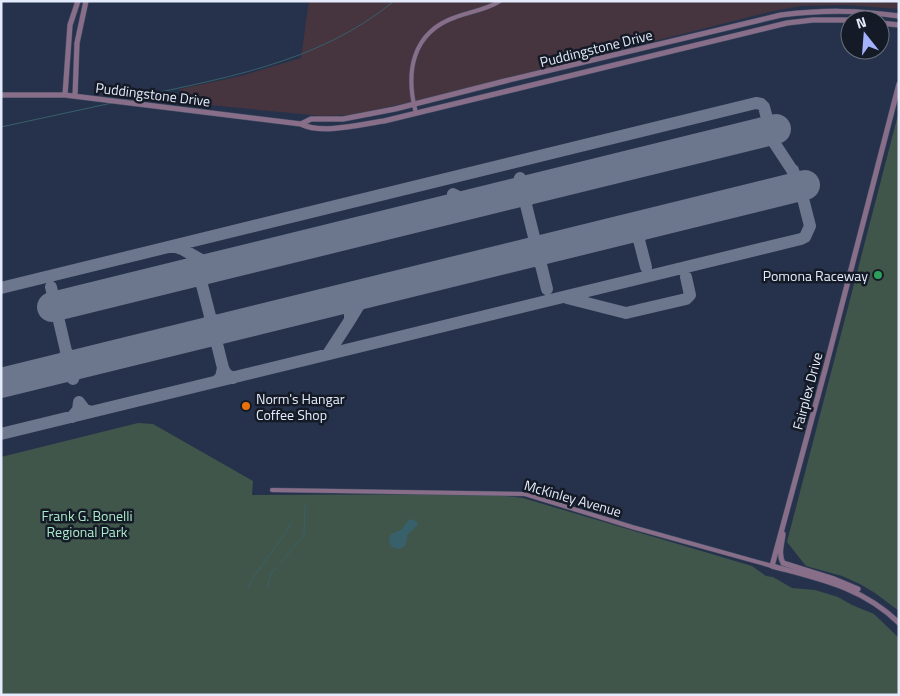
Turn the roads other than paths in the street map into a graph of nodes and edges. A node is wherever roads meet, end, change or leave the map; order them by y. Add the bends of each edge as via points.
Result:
1 (78, 1) edge
2 (86, 1) edge
3 (500, 1) edge
4 (899, 16) edge
5 (840, 20) edge
6 (899, 84) edge
7 (1, 95) edge
8 (64, 95) junction
9 (75, 96) junction
10 (414, 105) junction
11 (416, 113) junction
12 (301, 124) junction
13 (272, 490) dead end
14 (784, 519) junction
15 (772, 566) junction
16 (890, 614) junction
17 (899, 623) edge

1 - 8 street via 70,25
2 - 9 street via 77,43
3 - 10 street via 455,17 428,35 412,63 410,88
4 - 10 street, Puddingstone Drive via 838,10 780,15
5 - 11 street, Puddingstone Drive via 787,23
6 - 14 street, Fairplex Drive
7 - 8 street, Puddingstone Drive
8 - 9 street, Puddingstone Drive
9 - 12 street, Puddingstone Drive
10 - 11 street
10 - 12 street, Puddingstone Drive via 343,119 311,119
11 - 12 street, Puddingstone Drive via 343,127 307,127
13 - 15 street, McKinley Avenue via 525,494
14 - 15 street, Fairplex Drive
14 - 16 street via 780,552 783,563 847,584 885,607
15 - 16 street via 846,587 872,600
16 - 17 street

